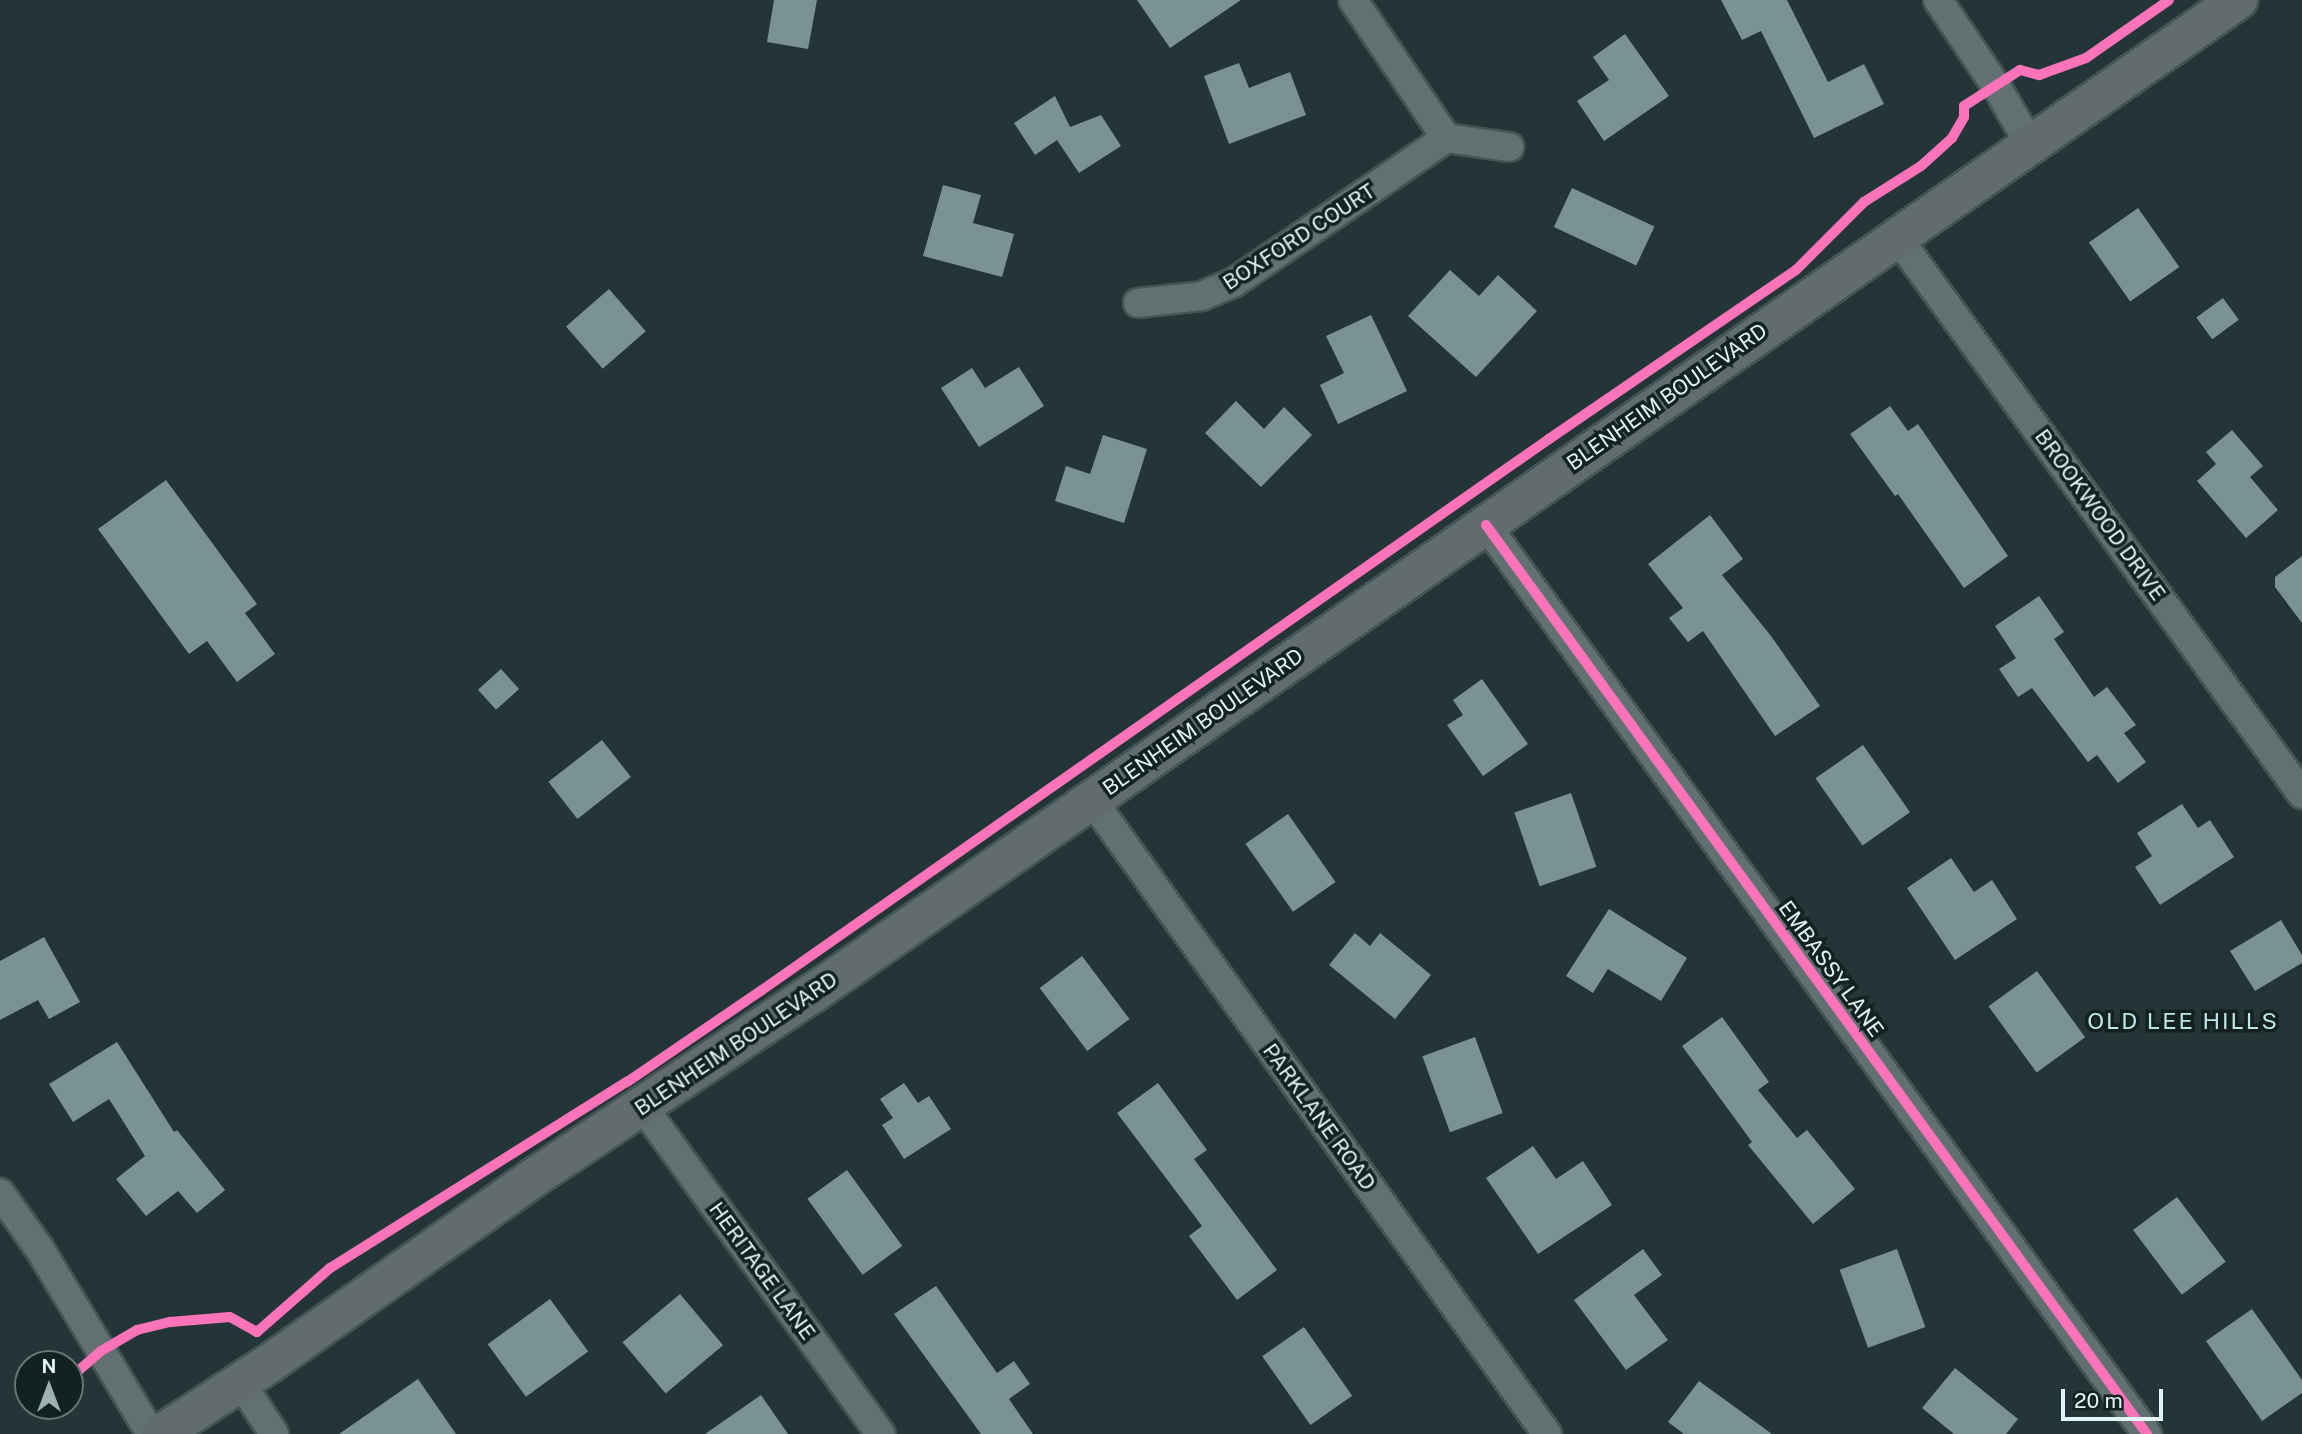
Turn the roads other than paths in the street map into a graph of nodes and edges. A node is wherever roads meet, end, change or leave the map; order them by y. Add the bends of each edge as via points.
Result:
1 (1353, 0) edge
2 (1938, 0) edge
3 (2238, 0) edge
4 (1446, 138) junction
5 (2031, 146) junction
6 (1508, 147) dead end
7 (1897, 237) junction
8 (1138, 303) dead end
9 (1486, 526) junction
10 (2302, 794) edge
11 (1092, 800) junction
12 (643, 1107) junction
13 (0, 1193) edge
14 (241, 1382) junction
15 (152, 1434) edge
16 (161, 1434) edge
17 (274, 1434) edge
18 (881, 1434) edge
19 (1547, 1434) edge
20 (2147, 1434) edge

1 - 4 street
2 - 5 street
3 - 5 main road, BLENHEIM BOULEVARD
4 - 6 street
4 - 8 street, BOXFORD COURT via 1233,283 1202,296
5 - 7 main road, BLENHEIM BOULEVARD
7 - 9 main road, BLENHEIM BOULEVARD
7 - 10 street, BROOKWOOD DRIVE
9 - 11 main road, BLENHEIM BOULEVARD
9 - 20 street, EMBASSY LANE
11 - 12 main road, BLENHEIM BOULEVARD
11 - 19 street, PARKLANE ROAD
12 - 14 main road, BLENHEIM BOULEVARD via 533,1178
12 - 18 street, HERITAGE LANE
13 - 15 street via 39,1248
14 - 16 main road, BLENHEIM BOULEVARD
14 - 17 street

